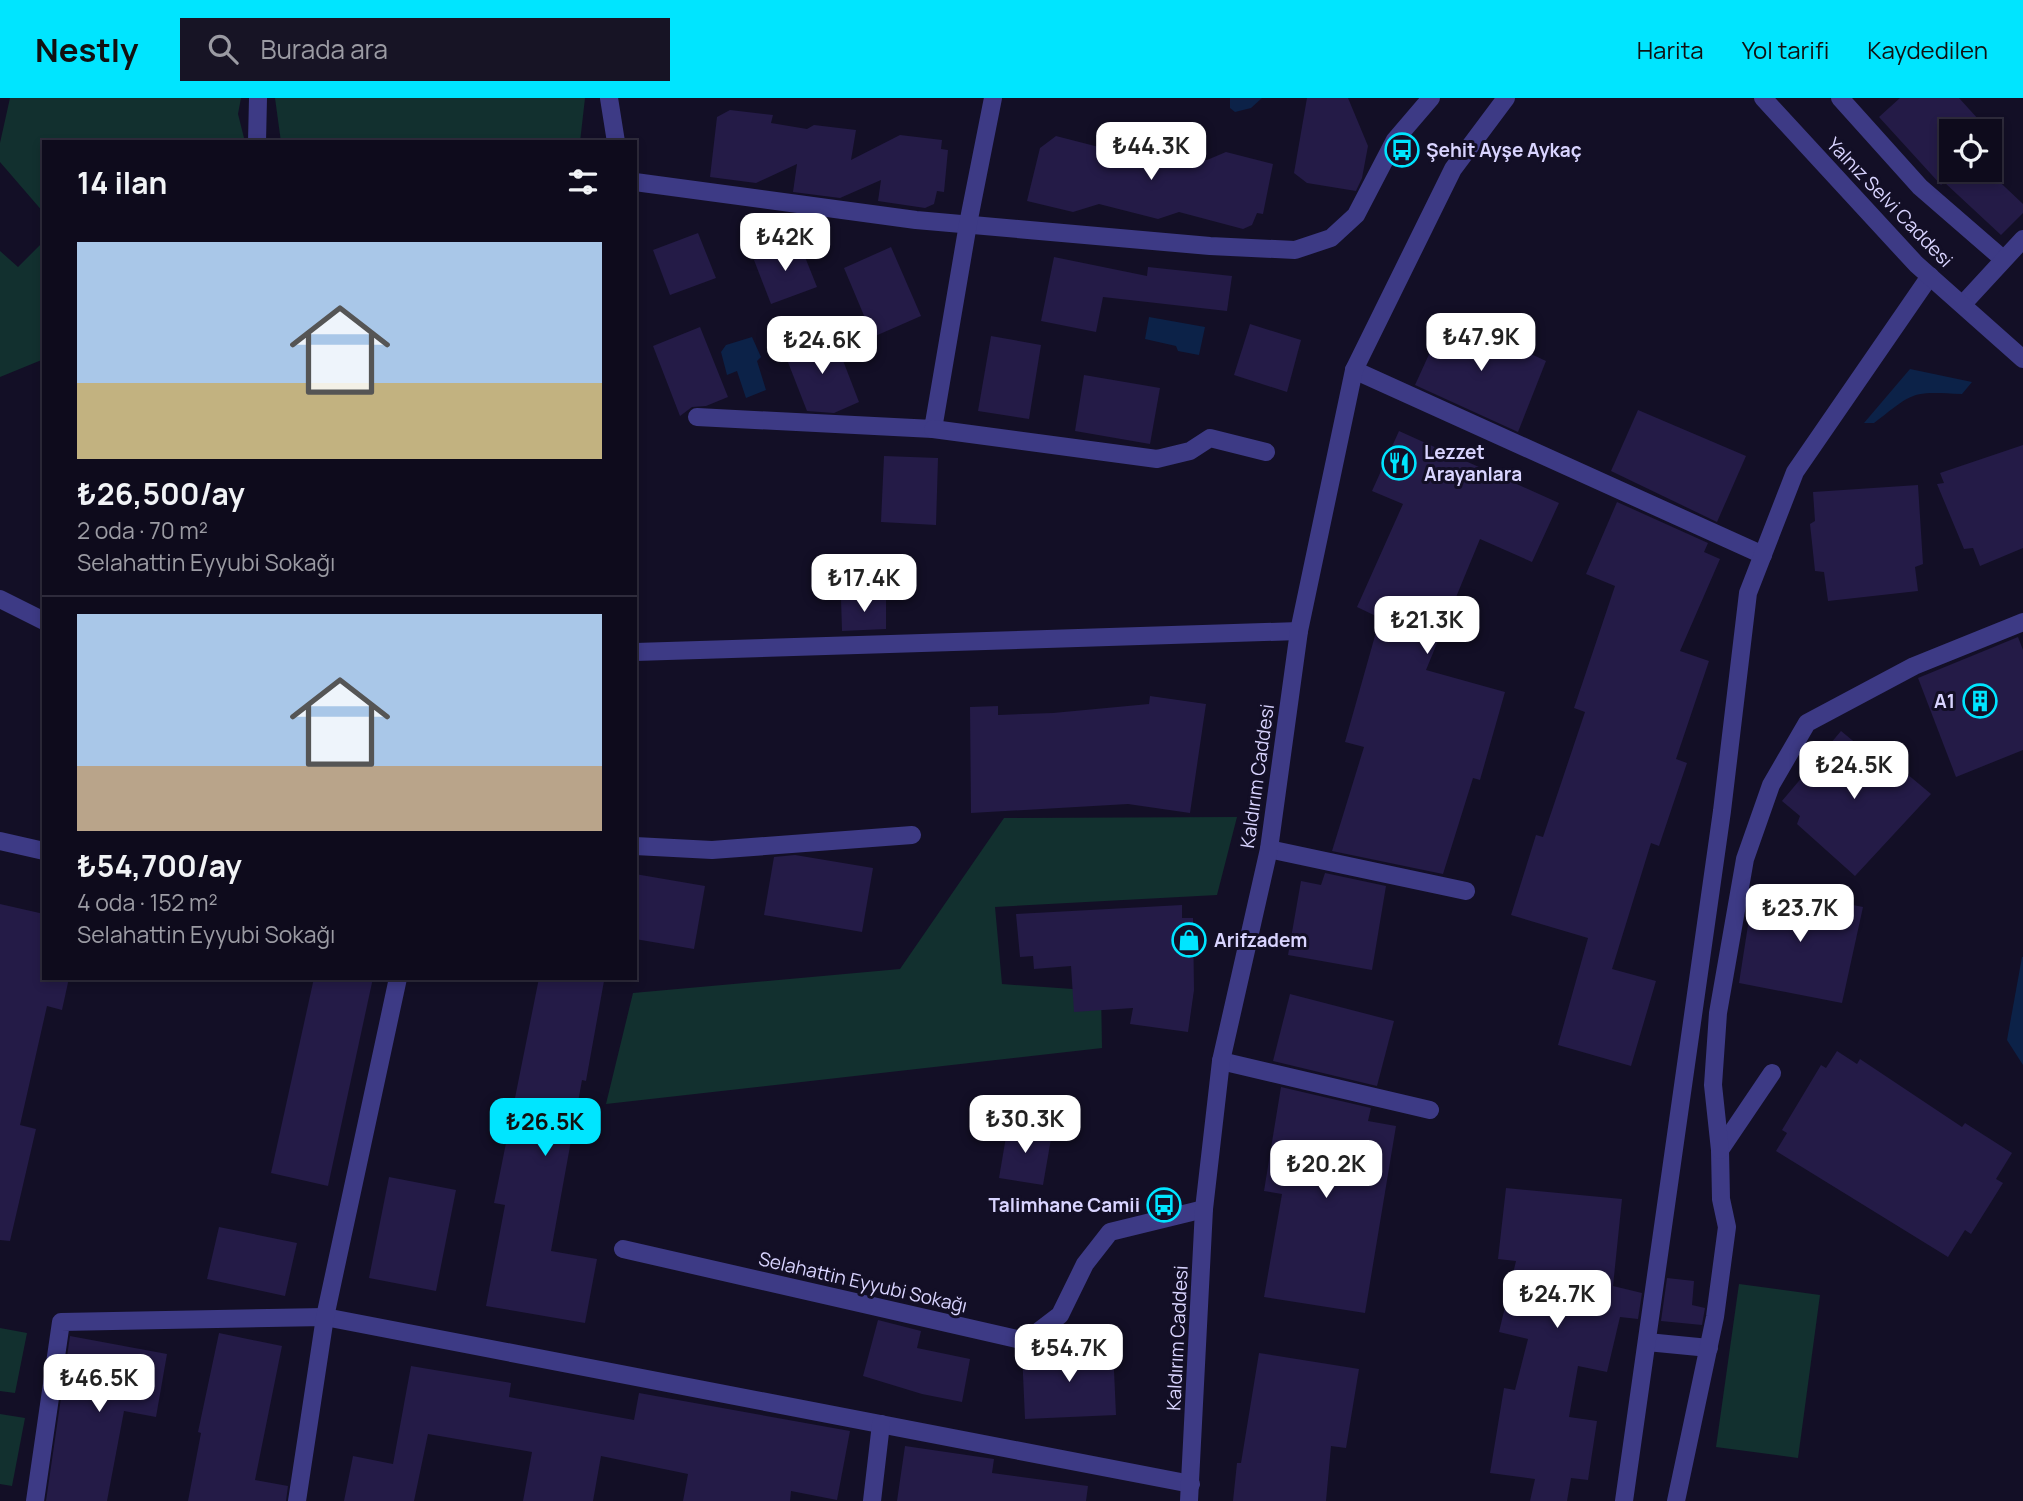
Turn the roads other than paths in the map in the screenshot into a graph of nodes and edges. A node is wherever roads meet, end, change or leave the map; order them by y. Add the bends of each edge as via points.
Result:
1 (258, 98) edge
2 (609, 98) edge
3 (993, 98) edge
4 (1431, 98) edge
5 (1506, 98) edge
6 (1763, 98) edge
7 (1840, 98) edge
8 (257, 140) edge
9 (616, 140) edge
10 (637, 182) edge
11 (968, 224) junction
12 (2023, 239) edge
13 (2003, 259) junction
14 (1930, 276) junction
15 (1963, 304) junction
16 (2023, 359) edge
17 (1354, 370) junction
18 (697, 417) dead end
19 (933, 429) junction
20 (1266, 452) dead end
21 (1763, 555) junction
22 (0, 599) edge
23 (42, 620) edge
24 (2023, 622) edge
25 (1299, 631) junction
26 (637, 652) edge
27 (912, 835) dead end
28 (0, 841) edge
29 (637, 846) edge
30 (1269, 849) junction
31 (42, 850) edge
32 (1466, 891) dead end
33 (398, 980) edge
34 (1221, 1061) junction
35 (1772, 1073) dead end
36 (1430, 1110) dead end
37 (1720, 1150) junction
38 (1204, 1209) junction
39 (623, 1249) dead end
40 (325, 1317) junction
41 (1647, 1342) junction
42 (1709, 1348) junction
43 (881, 1424) junction
44 (1190, 1493) edge
45 (35, 1501) edge
46 (297, 1501) edge
47 (872, 1501) edge
48 (1624, 1501) edge
49 (1676, 1501) edge

1 - 8 street
2 - 9 street
3 - 11 street
4 - 11 street via 1395,140 1356,215 1331,237 1295,250
5 - 17 street, Kaldırım Caddesi via 1453,169
6 - 14 street, Yalnız Selvi Caddesi
7 - 13 street via 1920,187
10 - 11 street
11 - 19 street
12 - 13 street
13 - 15 street
14 - 15 street, Yalnız Selvi Caddesi
14 - 21 street via 1796,472
15 - 16 street, Yalnız Selvi Caddesi
17 - 21 street
17 - 25 street, Kaldırım Caddesi
18 - 19 street
19 - 20 street via 1157,459 1190,451 1210,438
21 - 41 street via 1748,593
22 - 23 street
24 - 37 street via 1914,666 1807,723 1770,785 1745,859 1718,1013 1713,1085
25 - 26 street
25 - 30 street, Kaldırım Caddesi
27 - 29 street via 712,850
28 - 31 street
30 - 32 street
30 - 34 street, Kaldırım Caddesi
33 - 40 street
34 - 36 street
34 - 38 street, Kaldırım Caddesi
35 - 37 street
37 - 42 street via 1727,1227
38 - 39 street, Selahattin Eyyubi Sokağı via 1110,1233 1085,1264 1060,1315 1026,1341
38 - 44 street, Kaldırım Caddesi
40 - 43 street
40 - 45 street via 61,1322
40 - 46 street
41 - 42 street
41 - 48 street
42 - 49 street
43 - 44 street
43 - 47 street

